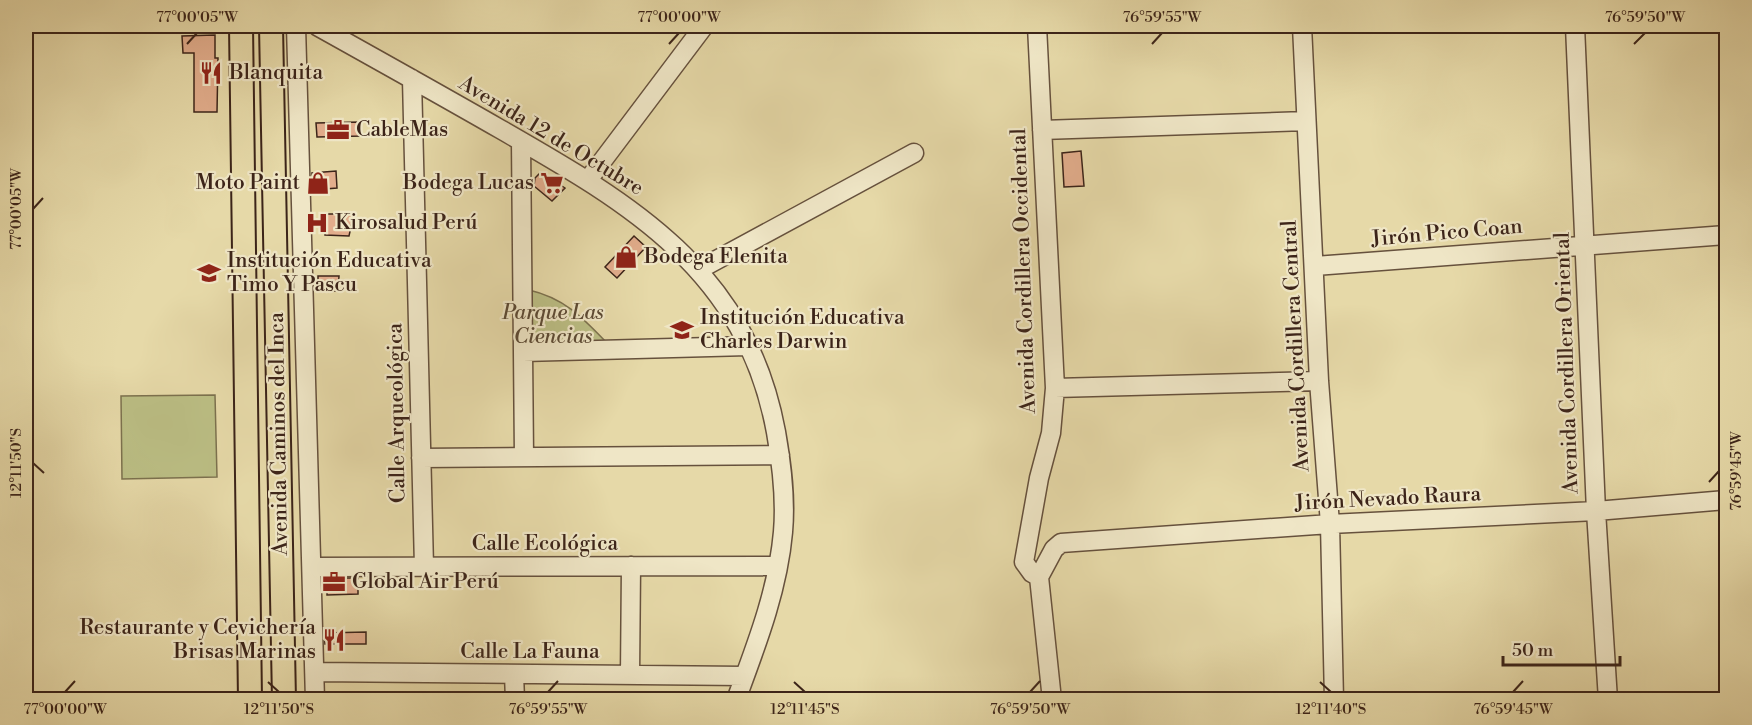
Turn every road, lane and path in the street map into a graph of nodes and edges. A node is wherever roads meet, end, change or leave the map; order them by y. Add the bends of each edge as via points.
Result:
1 (241, 26) edge
2 (271, 26) edge
3 (296, 26) edge
4 (316, 26) edge
5 (704, 26) edge
6 (1037, 26) edge
7 (1302, 26) edge
8 (1575, 26) edge
9 (412, 78) junction
10 (1306, 121) junction
11 (1042, 130) junction
12 (521, 141) junction
13 (914, 153) dead end
14 (588, 180) junction
15 (1726, 235) edge
16 (1585, 245) junction
17 (1315, 266) junction
18 (698, 270) junction
19 (748, 346) junction
20 (523, 352) junction
21 (1319, 381) junction
22 (1055, 388) junction
23 (780, 455) junction
24 (524, 457) junction
25 (421, 458) junction
26 (1726, 500) edge
27 (1596, 511) junction
28 (1329, 524) junction
29 (631, 566) junction
30 (778, 566) junction
31 (312, 567) junction
32 (424, 567) junction
33 (1039, 577) junction
34 (315, 672) junction
35 (514, 674) junction
36 (630, 675) junction
37 (745, 676) junction
38 (250, 699) edge
39 (284, 699) edge
40 (315, 699) edge
41 (515, 699) edge
42 (736, 699) edge
43 (1052, 699) edge
44 (1334, 699) edge
45 (1608, 699) edge

1 - 38 main road, Avenida Caminos del Inca
2 - 39 main road, Avenida Caminos del Inca
3 - 31 street
4 - 9 street, Avenida 12 de Octubre
5 - 14 street
6 - 11 street, Avenida Cordillera Occidental
7 - 10 street, Avenida Cordillera Central
8 - 16 street, Avenida Cordillera Oriental
9 - 12 street, Avenida 12 de Octubre
9 - 25 street, Calle Arqueológica
10 - 11 street
10 - 17 street, Avenida Cordillera Central
11 - 22 street, Avenida Cordillera Occidental
12 - 14 street, Avenida 12 de Octubre
12 - 20 street
13 - 18 street
14 - 18 street, Avenida 12 de Octubre via 649,223
15 - 16 street, Jirón Pico Coan
16 - 17 street, Jirón Pico Coan
16 - 27 street, Avenida Cordillera Oriental
17 - 21 street, Avenida Cordillera Central
18 - 19 street, Avenida 12 de Octubre via 722,301
19 - 20 street
19 - 23 street, Avenida 12 de Octubre via 772,413
20 - 24 street
21 - 22 street
21 - 28 street, Avenida Cordillera Central
22 - 33 street, Avenida Cordillera Occidental via 1051,433 1024,561
23 - 24 street
23 - 30 street, Avenida 12 de Octubre via 784,504
24 - 25 street
25 - 32 street, Calle Arqueológica
26 - 27 street, Jirón Nevado Raura
27 - 28 street, Jirón Nevado Raura
27 - 45 street, Avenida Cordillera Oriental
28 - 33 street, Jirón Nevado Raura via 1061,543
28 - 44 street, Avenida Cordillera Central
29 - 30 street, Calle Ecológica
29 - 32 street, Calle Ecológica
29 - 36 street
30 - 37 street, Avenida 12 de Octubre
31 - 32 street, Calle Ecológica
31 - 34 street
33 - 43 street, Avenida Cordillera Occidental
34 - 35 street, Calle La Fauna
34 - 40 street
35 - 36 street, Calle La Fauna
35 - 41 street
36 - 37 street, Calle La Fauna
37 - 42 street, Avenida 12 de Octubre

